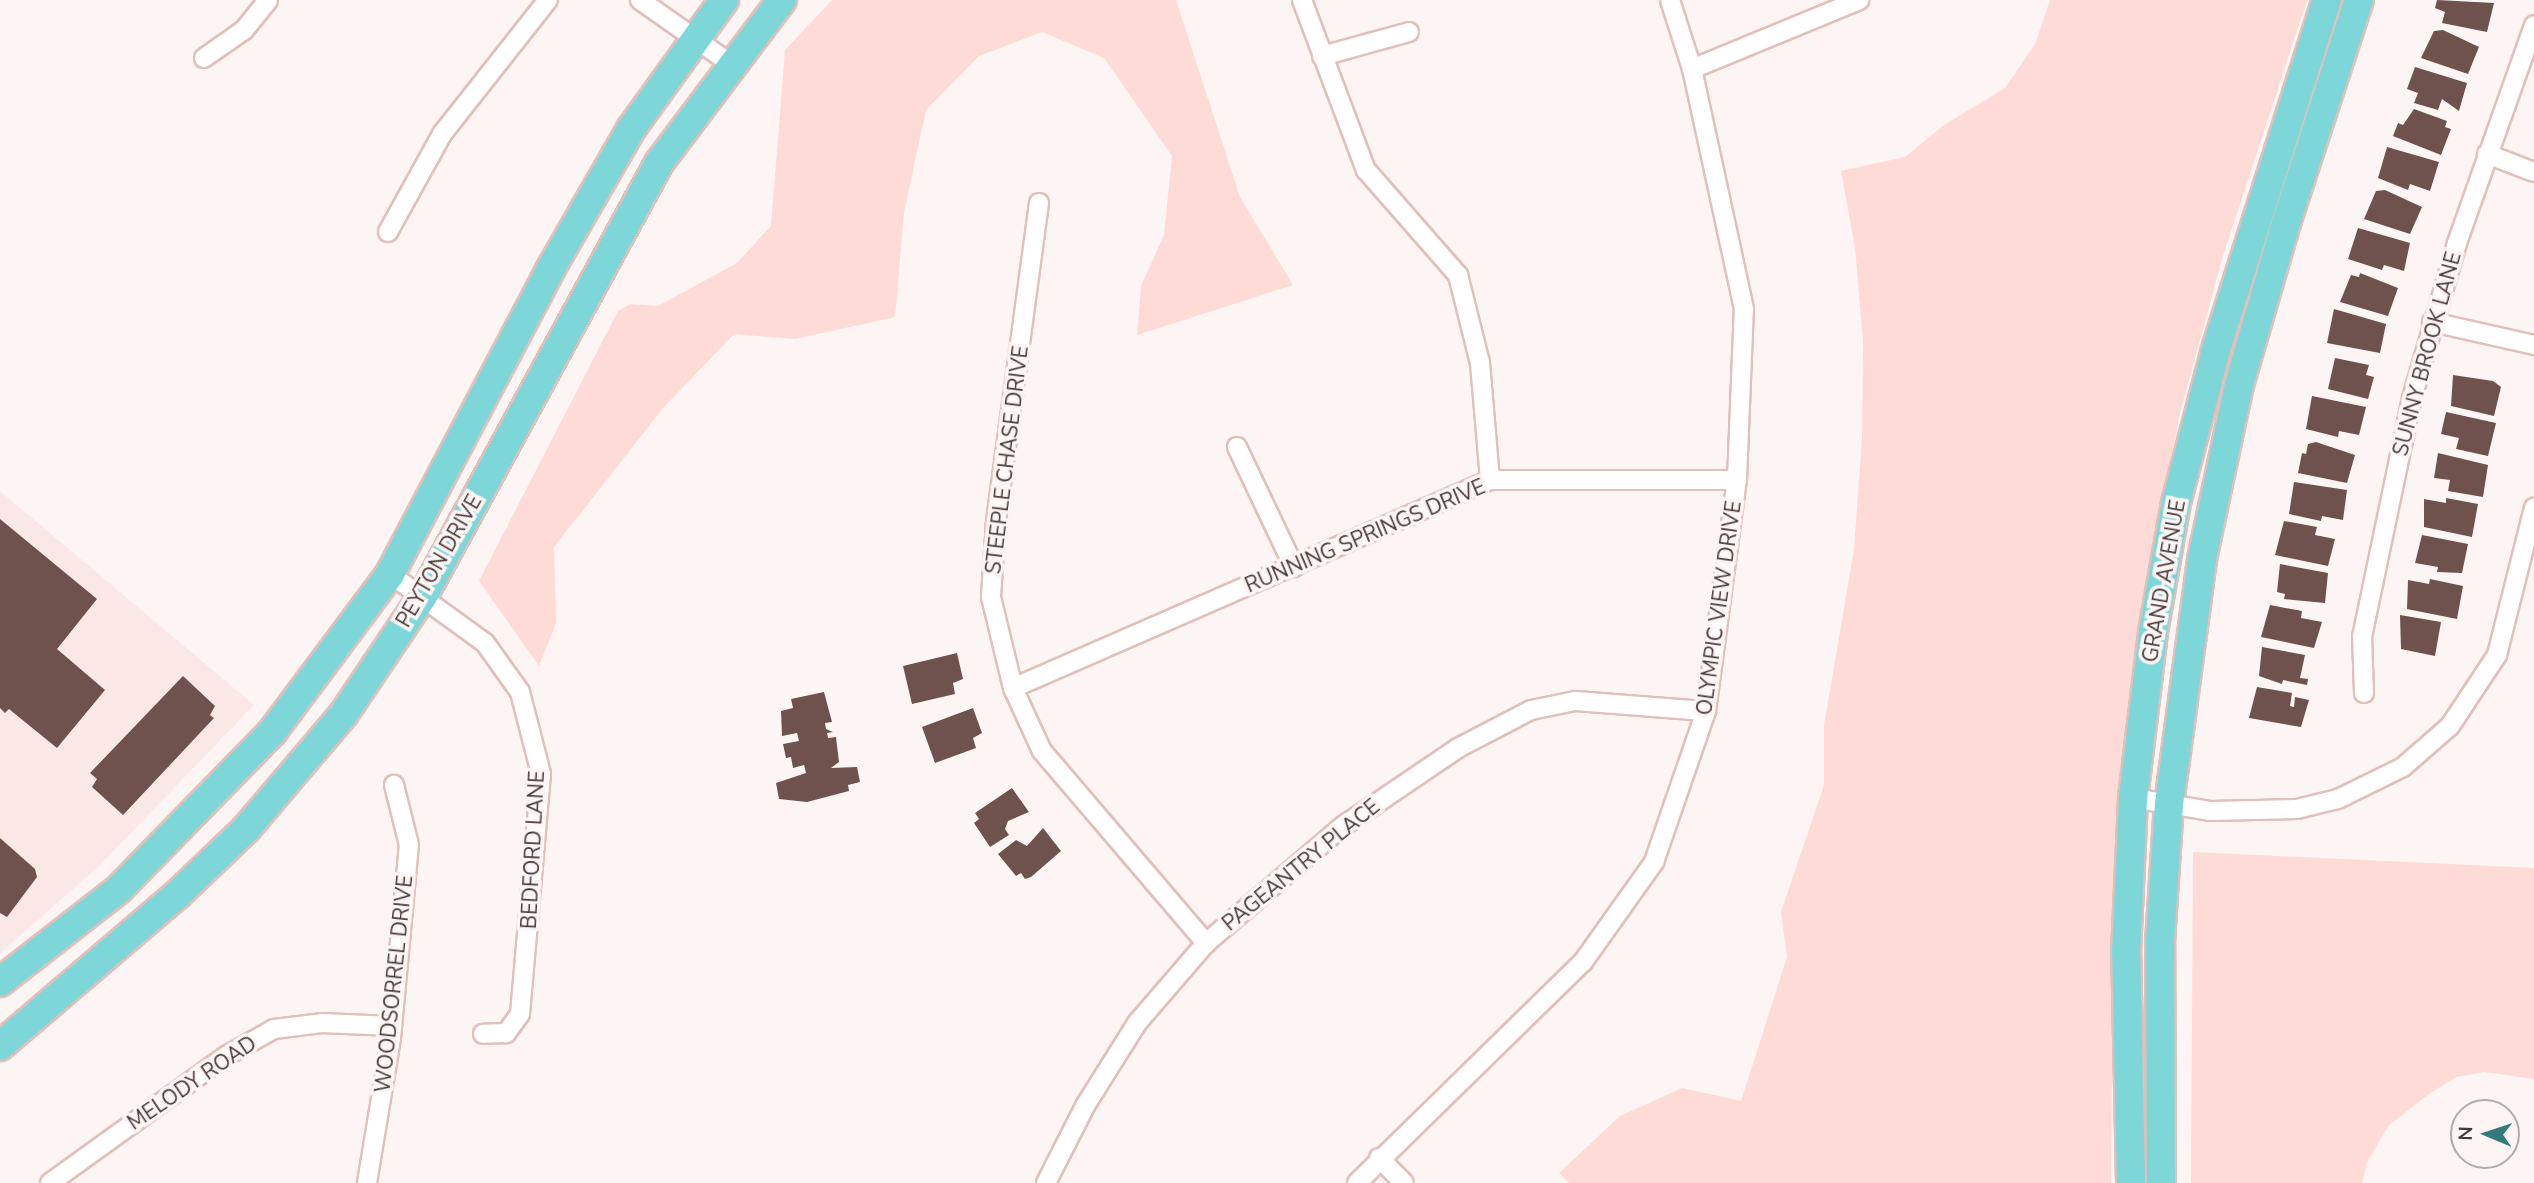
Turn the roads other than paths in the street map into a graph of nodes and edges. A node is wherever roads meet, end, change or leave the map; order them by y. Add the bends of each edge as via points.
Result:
1 (268, 0) edge
2 (548, 0) edge
3 (640, 0) edge
4 (724, 0) edge
5 (782, 0) edge
6 (1302, 0) edge
7 (1670, 0) edge
8 (1859, 0) edge
9 (2327, 0) edge
10 (2359, 0) edge
11 (2534, 25) edge
12 (1409, 32) dead end
13 (694, 37) junction
14 (1322, 56) junction
15 (204, 58) dead end
16 (731, 64) junction
17 (1692, 69) junction
18 (2487, 154) junction
19 (2534, 172) edge
20 (1040, 203) dead end
21 (388, 233) dead end
22 (2432, 322) junction
23 (2534, 345) edge
24 (1237, 447) dead end
25 (1490, 480) junction
26 (1737, 480) junction
27 (2534, 508) edge
28 (2528, 555) edge
29 (1293, 567) junction
30 (390, 574) junction
31 (423, 596) junction
32 (1013, 688) junction
33 (2364, 692) dead end
34 (1706, 711) junction
35 (394, 785) dead end
36 (2133, 798) junction
37 (2169, 804) junction
38 (145, 863) junction
39 (177, 895) junction
40 (1206, 943) junction
41 (0, 982) edge
42 (392, 1026) junction
43 (483, 1034) dead end
44 (0, 1046) edge
45 (1379, 1158) junction
46 (50, 1183) edge
47 (367, 1183) edge
48 (1045, 1183) edge
49 (1357, 1183) edge
50 (1404, 1183) edge
51 (2131, 1183) edge
52 (2161, 1183) edge

1 - 15 street via 244,30
2 - 21 street via 442,134
3 - 13 street
4 - 13 main road, PEYTON DRIVE
5 - 16 main road, PEYTON DRIVE
6 - 14 street
7 - 17 street, OLYMPIC VIEW DRIVE
8 - 17 street
9 - 36 main road, GRAND AVENUE via 2247,241 2176,503 2153,632
10 - 37 main road, GRAND AVENUE via 2239,385 2202,559
11 - 18 street, SUNNY BROOK LANE
12 - 14 street
13 - 16 street
13 - 30 main road, PEYTON DRIVE via 631,129 550,270
14 - 25 street via 1366,170 1458,275 1480,363
16 - 31 main road, PEYTON DRIVE via 623,222
17 - 26 street, OLYMPIC VIEW DRIVE via 1744,309
18 - 19 street
18 - 22 street, SUNNY BROOK LANE
20 - 32 street, STEEPLE CHASE DRIVE via 996,521 991,597
22 - 23 street
22 - 33 street, SUNNY BROOK LANE via 2362,637
24 - 29 street
25 - 26 street, RUNNING SPRINGS DRIVE
25 - 29 street, RUNNING SPRINGS DRIVE
26 - 34 street, OLYMPIC VIEW DRIVE
27 - 28 street
28 - 37 street via 2497,655 2449,726 2403,767 2339,799 2297,809 2235,812
29 - 32 street, RUNNING SPRINGS DRIVE
30 - 31 street, BEDFORD LANE
30 - 38 main road, PEYTON DRIVE via 272,731
31 - 39 main road, PEYTON DRIVE via 343,715 247,828
31 - 43 street, BEDFORD LANE via 485,643 520,692 541,774 520,1014 506,1033
32 - 40 street, STEEPLE CHASE DRIVE via 1042,751
34 - 40 street, PAGEANTRY PLACE via 1575,701 1531,710 1458,748 1343,826
34 - 45 street, OLYMPIC VIEW DRIVE via 1654,862 1583,962
35 - 42 street, WOODSORREL DRIVE via 408,845
36 - 37 street
36 - 51 main road, GRAND AVENUE via 2126,953
37 - 52 main road, GRAND AVENUE via 2160,942
38 - 39 main road
38 - 41 main road, PEYTON DRIVE via 119,889
39 - 44 main road, PEYTON DRIVE
40 - 48 street, PAGEANTRY PLACE via 1137,1023 1085,1106
42 - 46 street, MELODY ROAD via 322,1023 274,1029 226,1056
42 - 47 street, WOODSORREL DRIVE
45 - 49 street, OLYMPIC VIEW DRIVE
45 - 50 street

